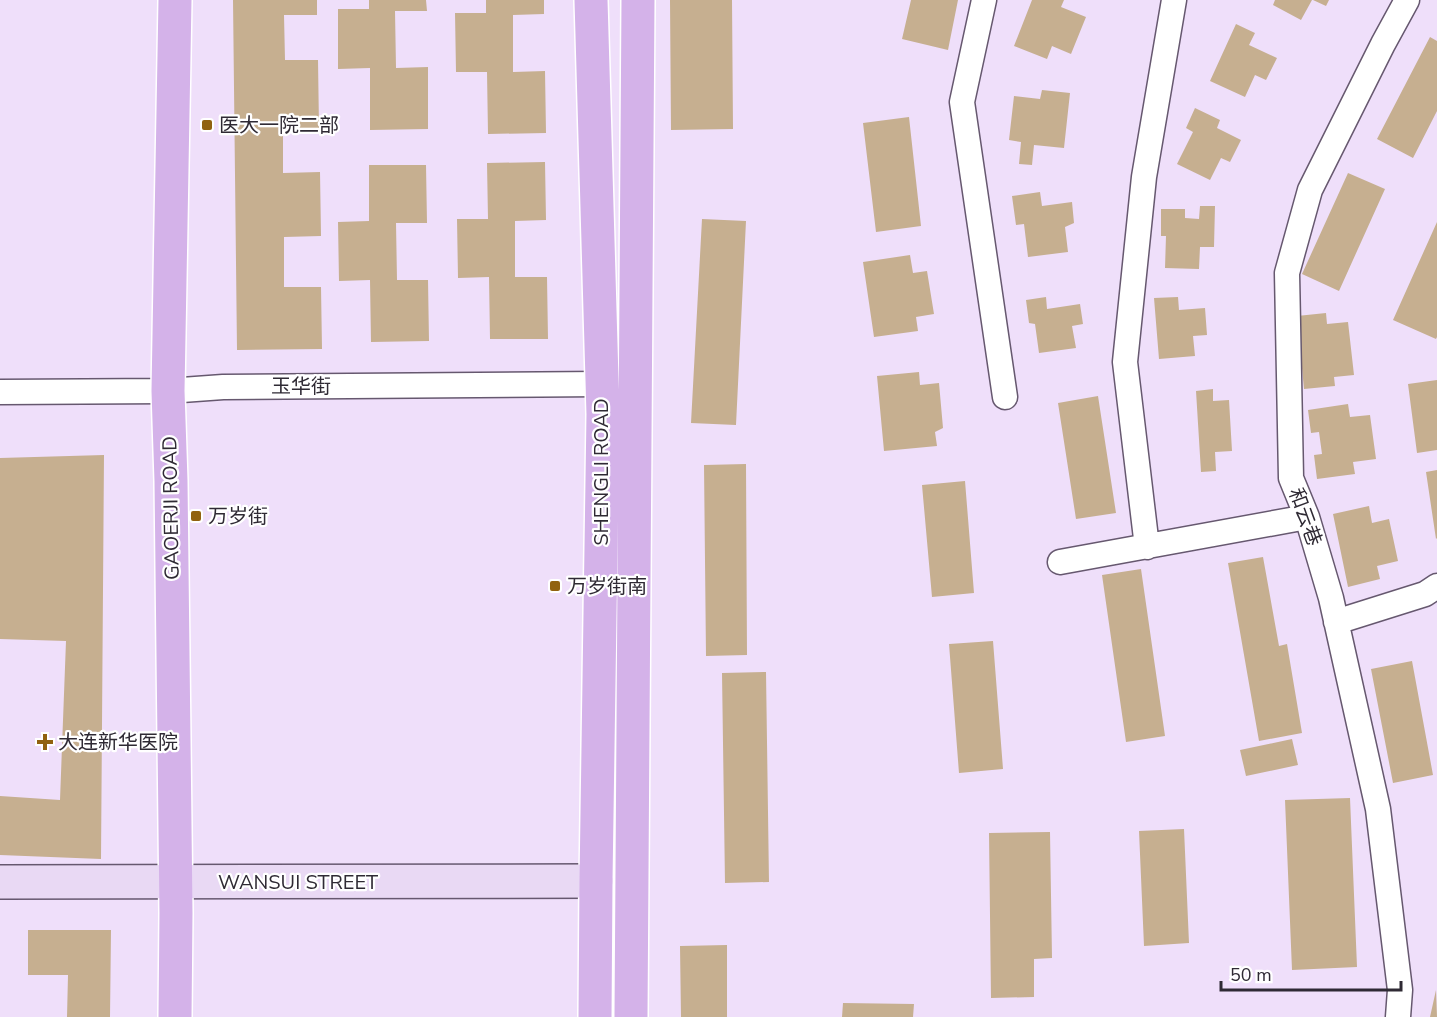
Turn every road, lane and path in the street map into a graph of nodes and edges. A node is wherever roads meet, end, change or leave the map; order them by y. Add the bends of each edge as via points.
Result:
1 (175, 0) edge
2 (591, 0) edge
3 (638, 0) edge
4 (984, 0) edge
5 (1174, 0) edge
6 (1407, 0) edge
7 (602, 384) junction
8 (168, 391) junction
9 (0, 392) edge
10 (1005, 397) dead end
11 (1307, 517) junction
12 (1147, 547) junction
13 (1060, 562) dead end
14 (1437, 586) edge
15 (1336, 622) junction
16 (596, 881) junction
17 (0, 882) edge
18 (175, 882) junction
19 (175, 1017) edge
20 (596, 1017) edge
21 (630, 1017) edge
22 (1398, 1017) edge

1 - 8 main road, GAOERJI ROAD
2 - 7 main road, SHENGLI ROAD
3 - 21 main road, SHENGLI ROAD
4 - 10 street via 962,102
5 - 12 street via 1144,177 1125,362
6 - 11 street, 和云巷 via 1310,190 1287,273 1291,478
7 - 8 street, 玉华街 via 223,387
7 - 16 main road, SHENGLI ROAD
8 - 9 street, 玉华街
8 - 18 main road, GAOERJI ROAD
11 - 12 street
11 - 15 street, 和云巷
12 - 13 street
14 - 15 street via 1425,594
15 - 22 street, 和云巷 via 1378,809 1400,990
16 - 18 street, WANSUI STREET
16 - 20 main road, SHENGLI ROAD
17 - 18 street, WANSUI STREET
18 - 19 main road, GAOERJI ROAD

